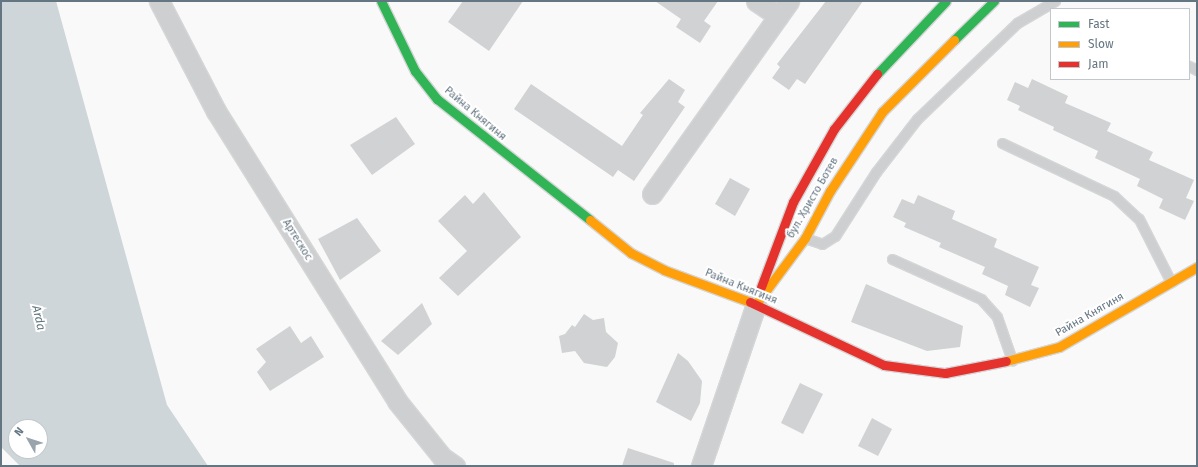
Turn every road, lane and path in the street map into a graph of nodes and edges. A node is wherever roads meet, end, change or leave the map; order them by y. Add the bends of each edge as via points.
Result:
1 (158, 1) edge
2 (381, 1) edge
3 (756, 1) edge
4 (789, 1) edge
5 (946, 1) edge
6 (994, 1) edge
7 (1055, 1) edge
8 (778, 16) junction
9 (1002, 143) dead end
10 (652, 194) dead end
11 (805, 238) junction
12 (892, 259) dead end
13 (1197, 267) edge
14 (1171, 282) junction
15 (756, 304) junction
16 (1012, 360) junction
17 (455, 466) edge
18 (701, 466) edge

1 - 17 street, Артескос via 216,111 397,401 442,457
2 - 15 street, Райна Княгиня via 388,22 415,71 437,98 477,132 631,253 664,270
3 - 8 street
4 - 8 street
5 - 15 street, бул. Христо Ботев via 857,95 812,164 776,241
6 - 11 street, бул. Христо Ботев via 882,112 830,190
7 - 11 lane via 1017,23 917,119 884,160 835,236 822,244
8 - 10 street
9 - 14 lane via 1114,196 1139,219
11 - 15 street, бул. Христо Ботев
12 - 16 lane via 981,299 997,317
13 - 14 street, Райна Княгиня
14 - 16 street, Райна Княгиня via 1059,347
15 - 16 street, Райна Княгиня via 884,365 913,371 945,373
15 - 18 street

